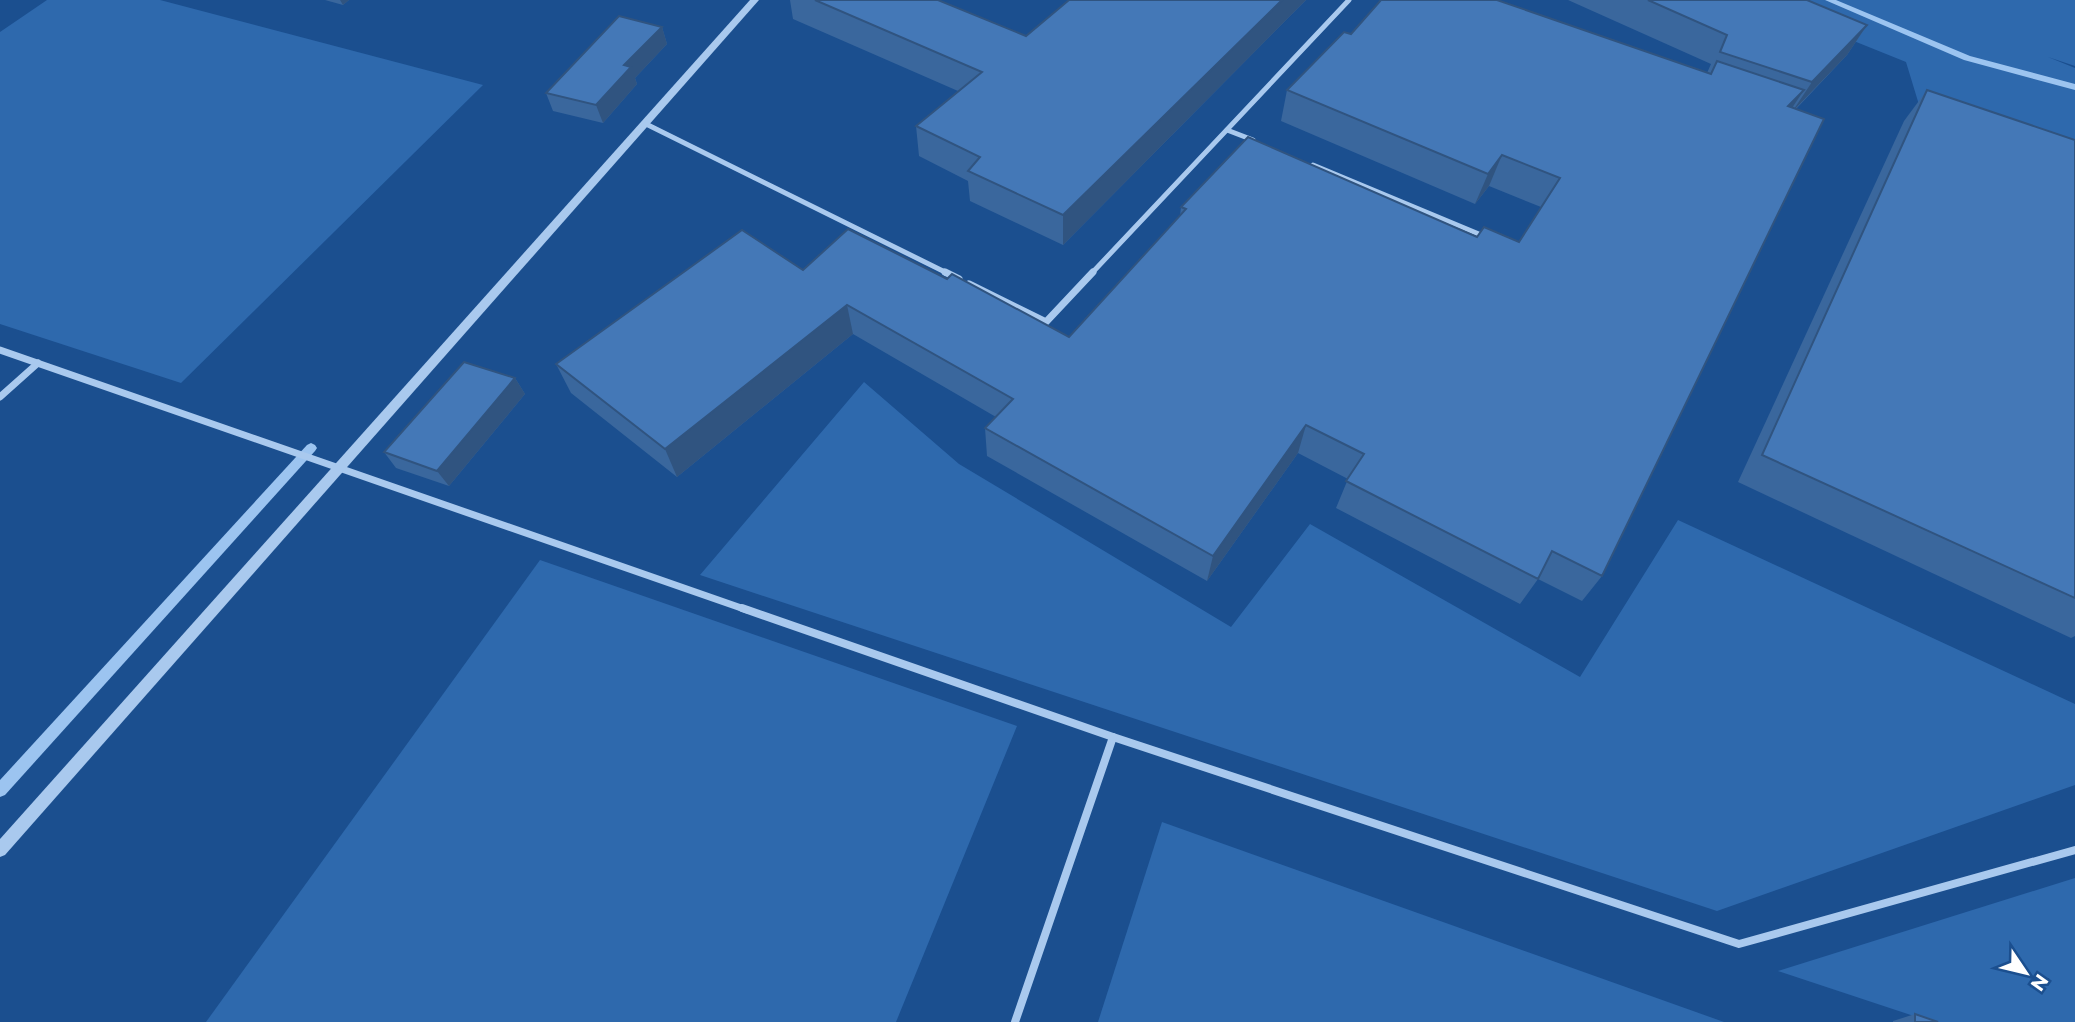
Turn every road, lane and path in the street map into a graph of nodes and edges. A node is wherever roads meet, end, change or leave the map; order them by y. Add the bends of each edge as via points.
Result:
1 (755, 0) edge
2 (1349, 0) edge
3 (646, 124) junction
4 (1227, 130) junction
5 (1264, 145) edge
6 (1301, 160) edge
7 (1487, 237) edge
8 (0, 350) edge
9 (38, 363) junction
10 (0, 397) edge
11 (341, 468) junction
12 (1113, 737) junction
13 (0, 850) edge
14 (2075, 850) edge
15 (1015, 1022) edge

1 - 3 street
2 - 4 street
3 - 4 street via 1046,322
3 - 11 street
4 - 5 street
6 - 7 street
8 - 9 street
9 - 10 street
9 - 11 street
11 - 12 street
11 - 13 street
12 - 14 street via 1739,944
12 - 15 street

